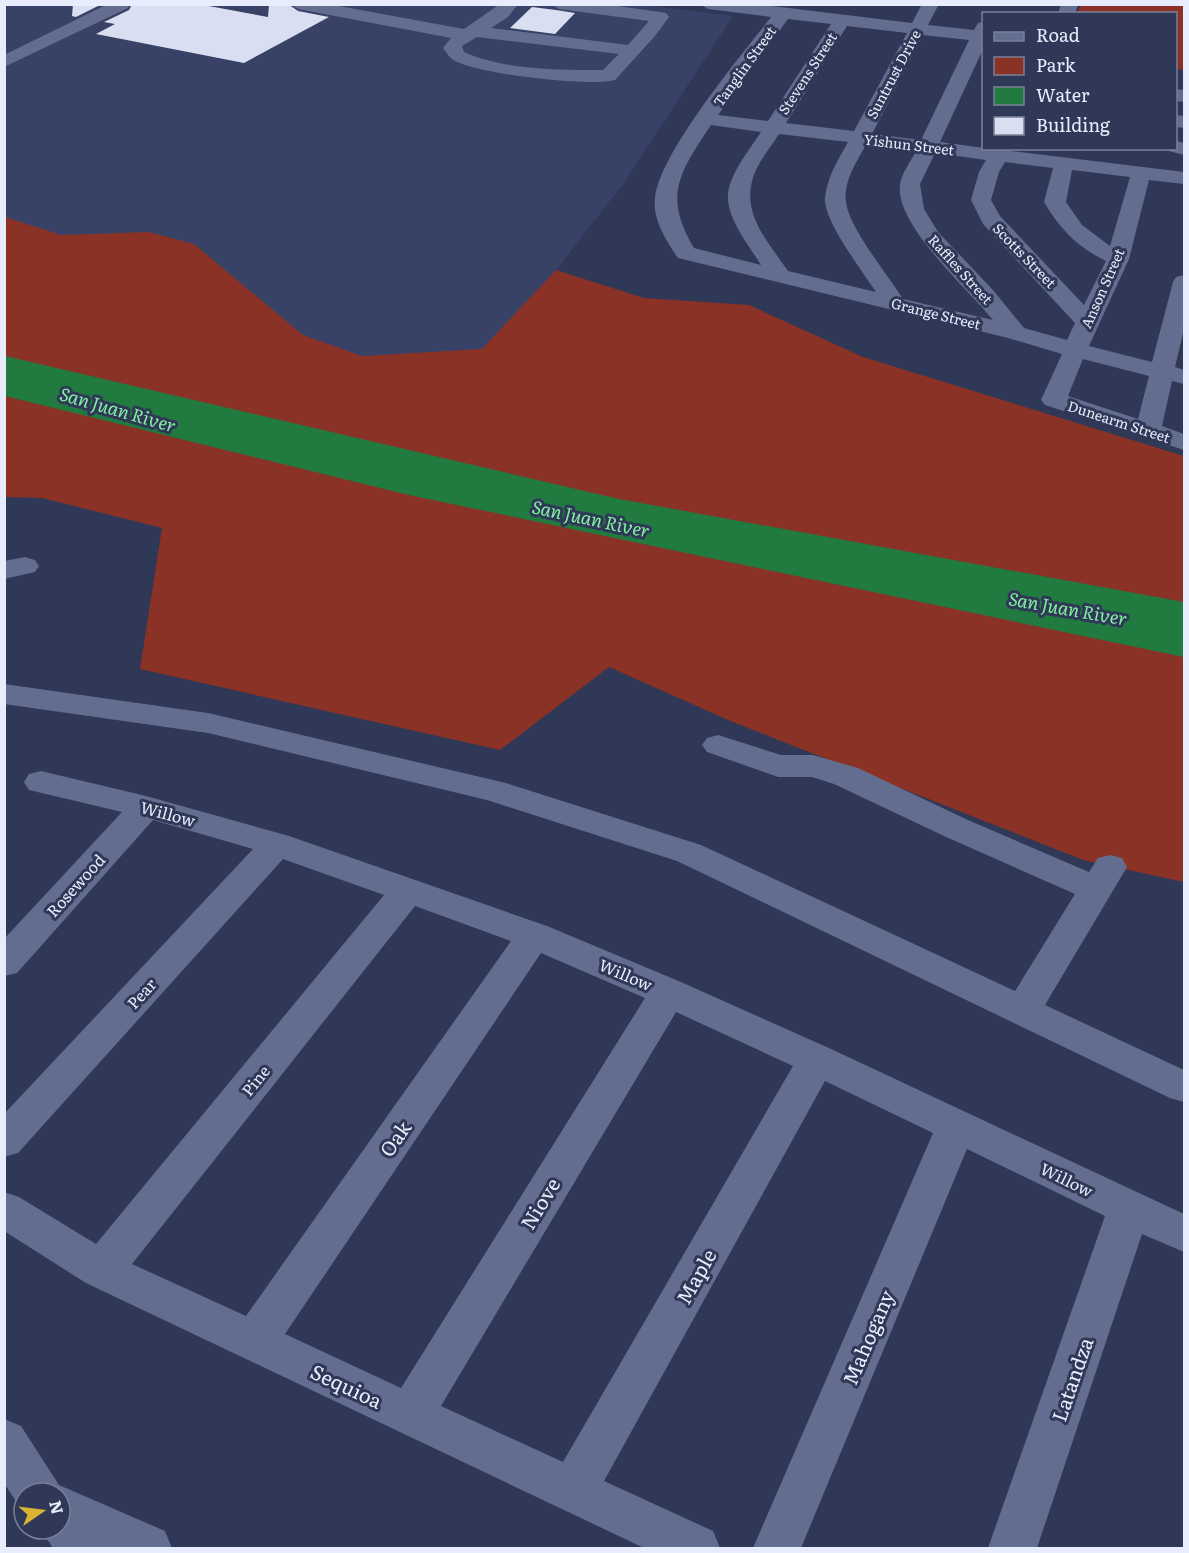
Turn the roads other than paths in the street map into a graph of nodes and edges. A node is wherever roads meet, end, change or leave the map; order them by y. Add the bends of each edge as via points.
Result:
1 (122, 4) edge
2 (298, 4) edge
3 (510, 4) edge
4 (559, 4) edge
5 (708, 4) edge
6 (911, 4) edge
7 (931, 4) edge
8 (713, 5) edge
9 (775, 10) edge
10 (835, 14) edge
11 (908, 28) junction
12 (471, 33) junction
13 (982, 34) edge
14 (629, 50) junction
15 (4, 62) edge
16 (866, 86) dead end
17 (849, 115) dead end
18 (706, 119) junction
19 (772, 127) junction
20 (848, 136) junction
21 (927, 146) junction
22 (1000, 152) edge
23 (828, 155) dead end
24 (1064, 163) junction
25 (1141, 172) junction
26 (1185, 178) edge
27 (814, 201) dead end
28 (686, 253) joint
29 (1118, 259) junction
30 (780, 276) junction
31 (855, 280) junction
32 (1185, 282) edge
33 (895, 304) junction
34 (1087, 322) junction
35 (1016, 333) junction
36 (1075, 350) junction
37 (1173, 374) edge
38 (1054, 400) joint
39 (1148, 430) junction
40 (1185, 442) edge
41 (4, 694) edge
42 (718, 745) dead end
43 (41, 782) dead end
44 (146, 807) junction
45 (277, 844) junction
46 (409, 889) junction
47 (534, 935) junction
48 (4, 963) edge
49 (668, 992) junction
50 (1023, 1009) junction
51 (817, 1060) junction
52 (1185, 1087) edge
53 (956, 1126) junction
54 (4, 1142) edge
55 (4, 1209) edge
56 (1129, 1209) junction
57 (1185, 1234) edge
58 (100, 1270) junction
59 (254, 1342) junction
60 (410, 1415) junction
61 (4, 1441) edge
62 (30, 1481) edge
63 (573, 1491) junction
64 (72, 1513) edge
65 (72, 1534) edge
66 (84, 1548) edge
67 (148, 1548) edge
68 (696, 1548) edge
69 (777, 1548) edge
70 (1012, 1548) edge

1 - 15 street
2 - 12 street
3 - 12 street
4 - 14 street via 660,17 653,29
5 - 8 street
6 - 11 street, Suntrust Drive
7 - 11 street, Suntrust Drive
8 - 9 street
9 - 10 street
9 - 18 street, Tanglin Street
10 - 11 street
10 - 19 street, Stevens Street
11 - 13 street
11 - 16 street, Suntrust Drive
11 - 20 street, Suntrust Drive
12 - 14 street
12 - 14 street via 452,48 458,56 483,64 577,75 608,76
13 - 21 street, Raffles Street
17 - 20 street, Suntrust Drive
18 - 19 street, Yishun Street
18 - 28 street, Tanglin Street via 667,183 669,224
19 - 20 street, Yishun Street
19 - 30 street, Stevens Street via 746,170 738,198 747,226
20 - 21 street, Yishun Street
20 - 23 street, Suntrust Drive
20 - 33 street, Suntrust Drive via 835,201 843,224
21 - 22 street, Yishun Street
21 - 35 street, Raffles Street via 910,184 913,209 930,236
22 - 24 street, Yishun Street
22 - 34 street, Scotts Street via 981,200 991,219
24 - 25 street, Yishun Street
24 - 29 street via 1055,202 1088,245
25 - 26 street, Yishun Street
25 - 29 street, Anson Street
27 - 31 street
28 - 30 street, Grange Street
29 - 34 street, Anson Street
30 - 31 street, Grange Street
31 - 33 street, Grange Street
32 - 37 street
33 - 35 street, Grange Street
34 - 36 street, Anson Street
35 - 36 street, Grange Street
36 - 37 street, Grange Street
36 - 38 street, Anson Street
37 - 39 street
38 - 39 street, Dunearm Street
39 - 40 street, Dunearm Street
41 - 50 street via 208,723 505,795 690,853
42 - 50 street via 778,766 813,766 846,776 956,828 1103,878
43 - 44 street, Willow
44 - 45 street, Willow
44 - 48 street, Rosewood
45 - 46 street, Willow
45 - 54 street, Pear
46 - 47 street, Willow
46 - 58 street, Pine
47 - 49 street, Willow
47 - 59 street, Oak
49 - 51 street, Willow
49 - 60 street, Niove
50 - 52 street
51 - 53 street, Willow
51 - 63 street, Maple
53 - 56 street, Willow
53 - 69 street, Mahogany
55 - 58 street, Sequioa
56 - 57 street, Willow
56 - 70 street, Latandza
58 - 59 street, Sequioa
59 - 60 street, Sequioa
60 - 63 street, Sequioa
61 - 62 street
63 - 68 street, Sequioa
64 - 67 street
65 - 66 street

